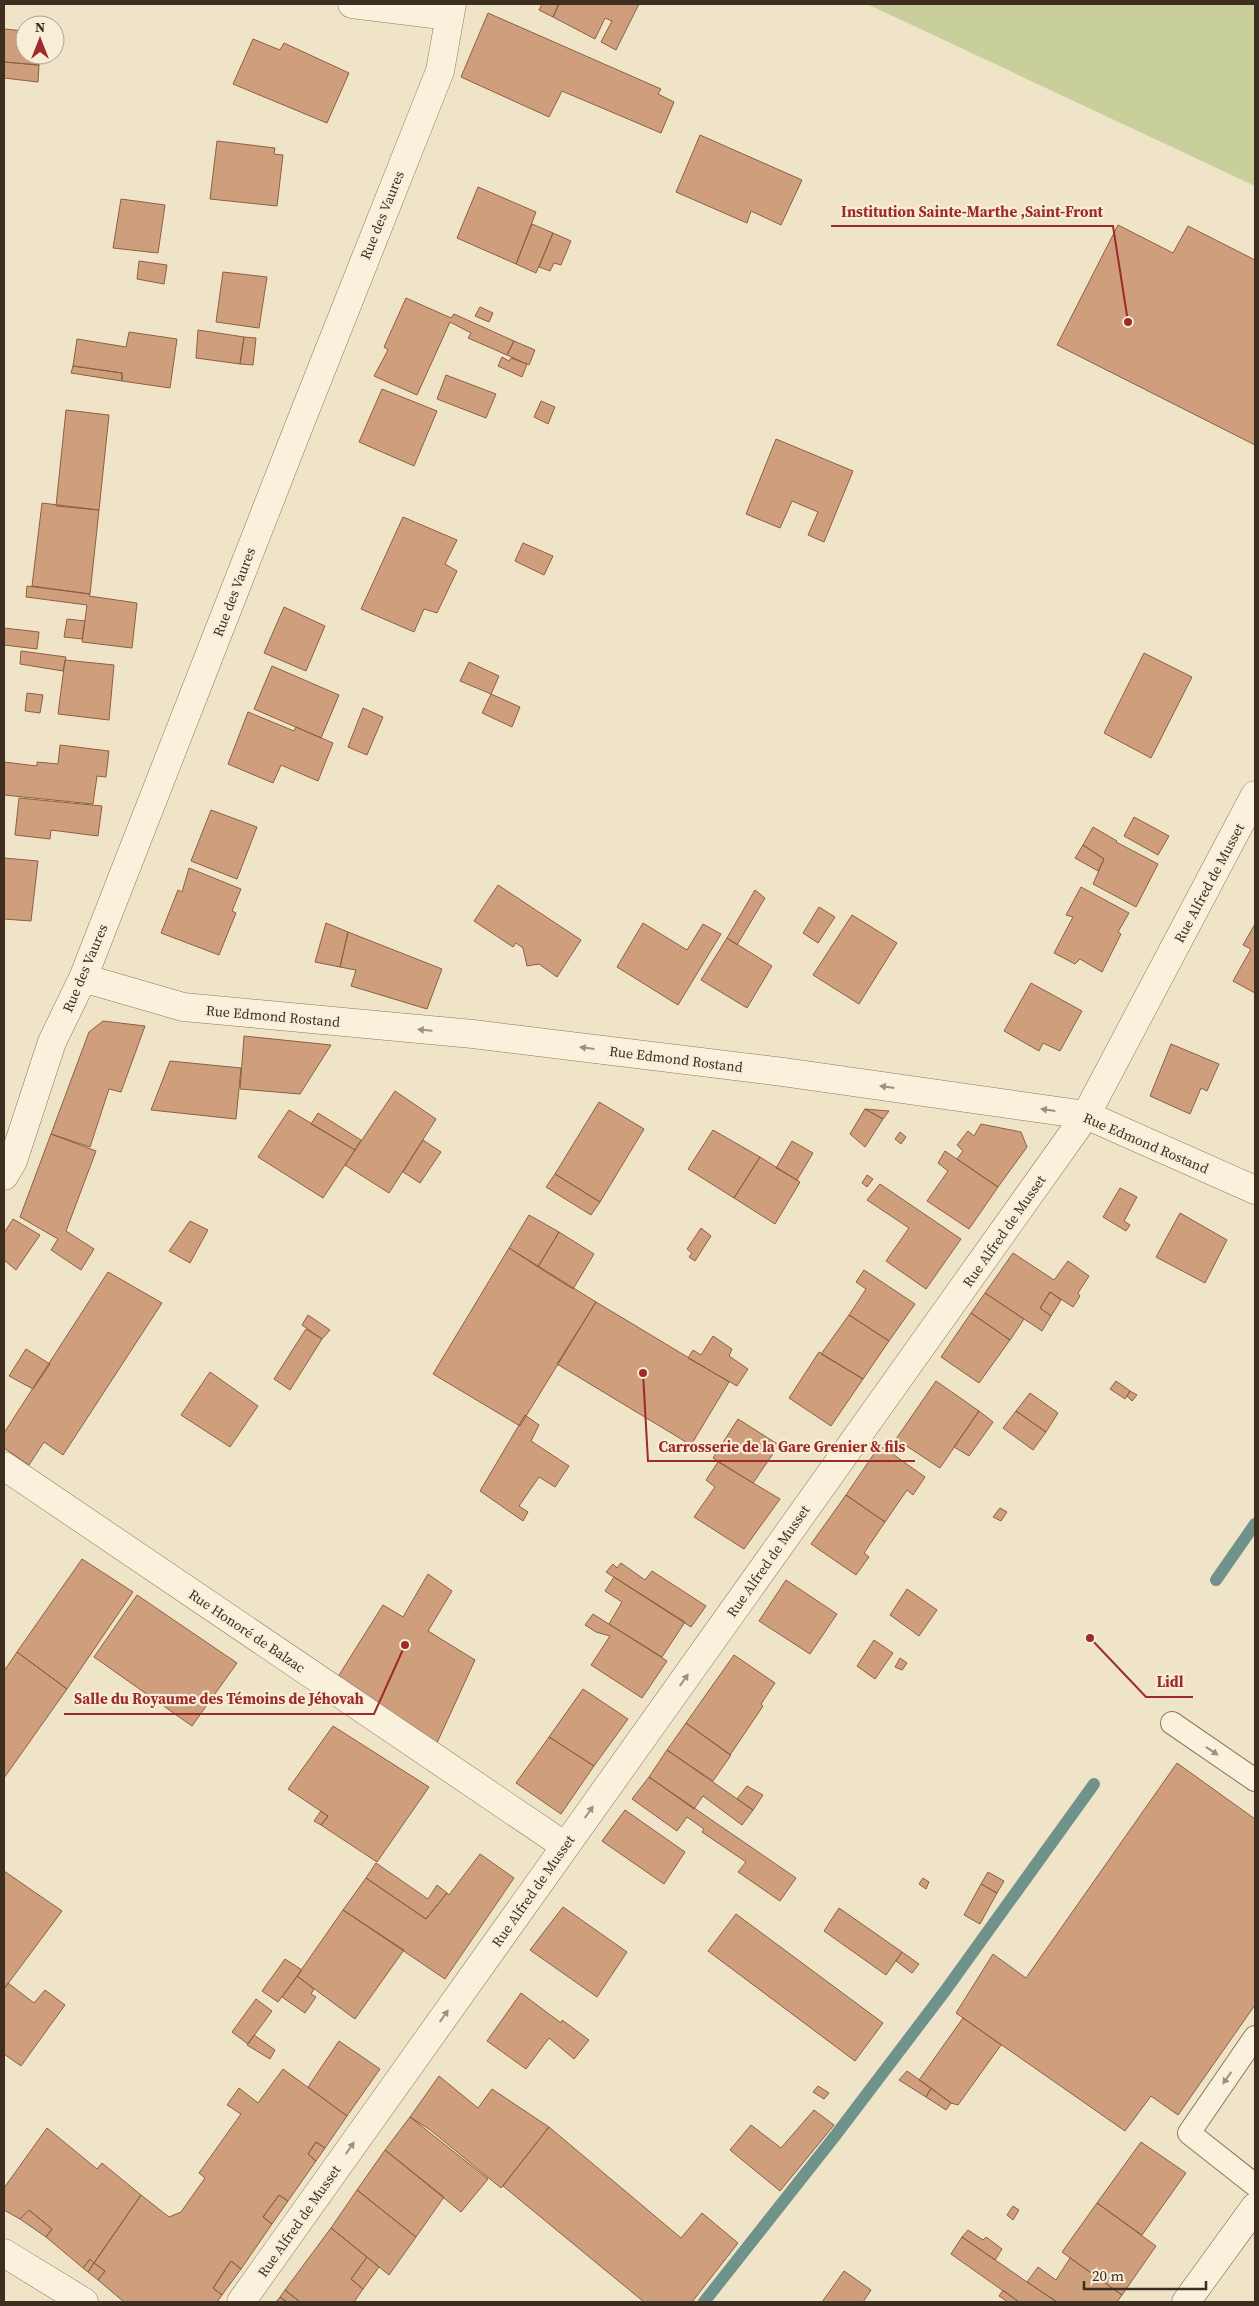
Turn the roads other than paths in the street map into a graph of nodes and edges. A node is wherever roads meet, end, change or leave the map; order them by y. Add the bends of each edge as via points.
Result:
1 (352, 4) edge
2 (450, 10) edge
3 (1255, 794) edge
4 (83, 978) junction
5 (1086, 1115) junction
6 (4, 1176) edge
7 (1255, 1190) edge
8 (4, 1466) edge
9 (1172, 1723) dead end
10 (1255, 1780) edge
11 (565, 1846) junction
12 (1255, 2038) edge
13 (1255, 2185) edge
14 (1255, 2207) edge
15 (4, 2253) edge
16 (84, 2302) edge
17 (241, 2302) edge
18 (1186, 2302) edge

1 - 2 street
2 - 4 street, Rue des Vaures via 440,71
3 - 5 street, Rue Alfred de Musset
5 -> 4 street, Rue Edmond Rostand via 783,1072 483,1036 183,1007
4 - 6 street, Rue des Vaures via 52,1042 13,1161
5 - 7 street, Rue Edmond Rostand
11 -> 5 street, Rue Alfred de Musset
8 - 11 street, Rue Honoré de Balzac
9 -> 10 lane
17 -> 11 street, Rue Alfred de Musset
12 -> 13 lane via 1189,2133
14 - 18 street
15 - 16 street

